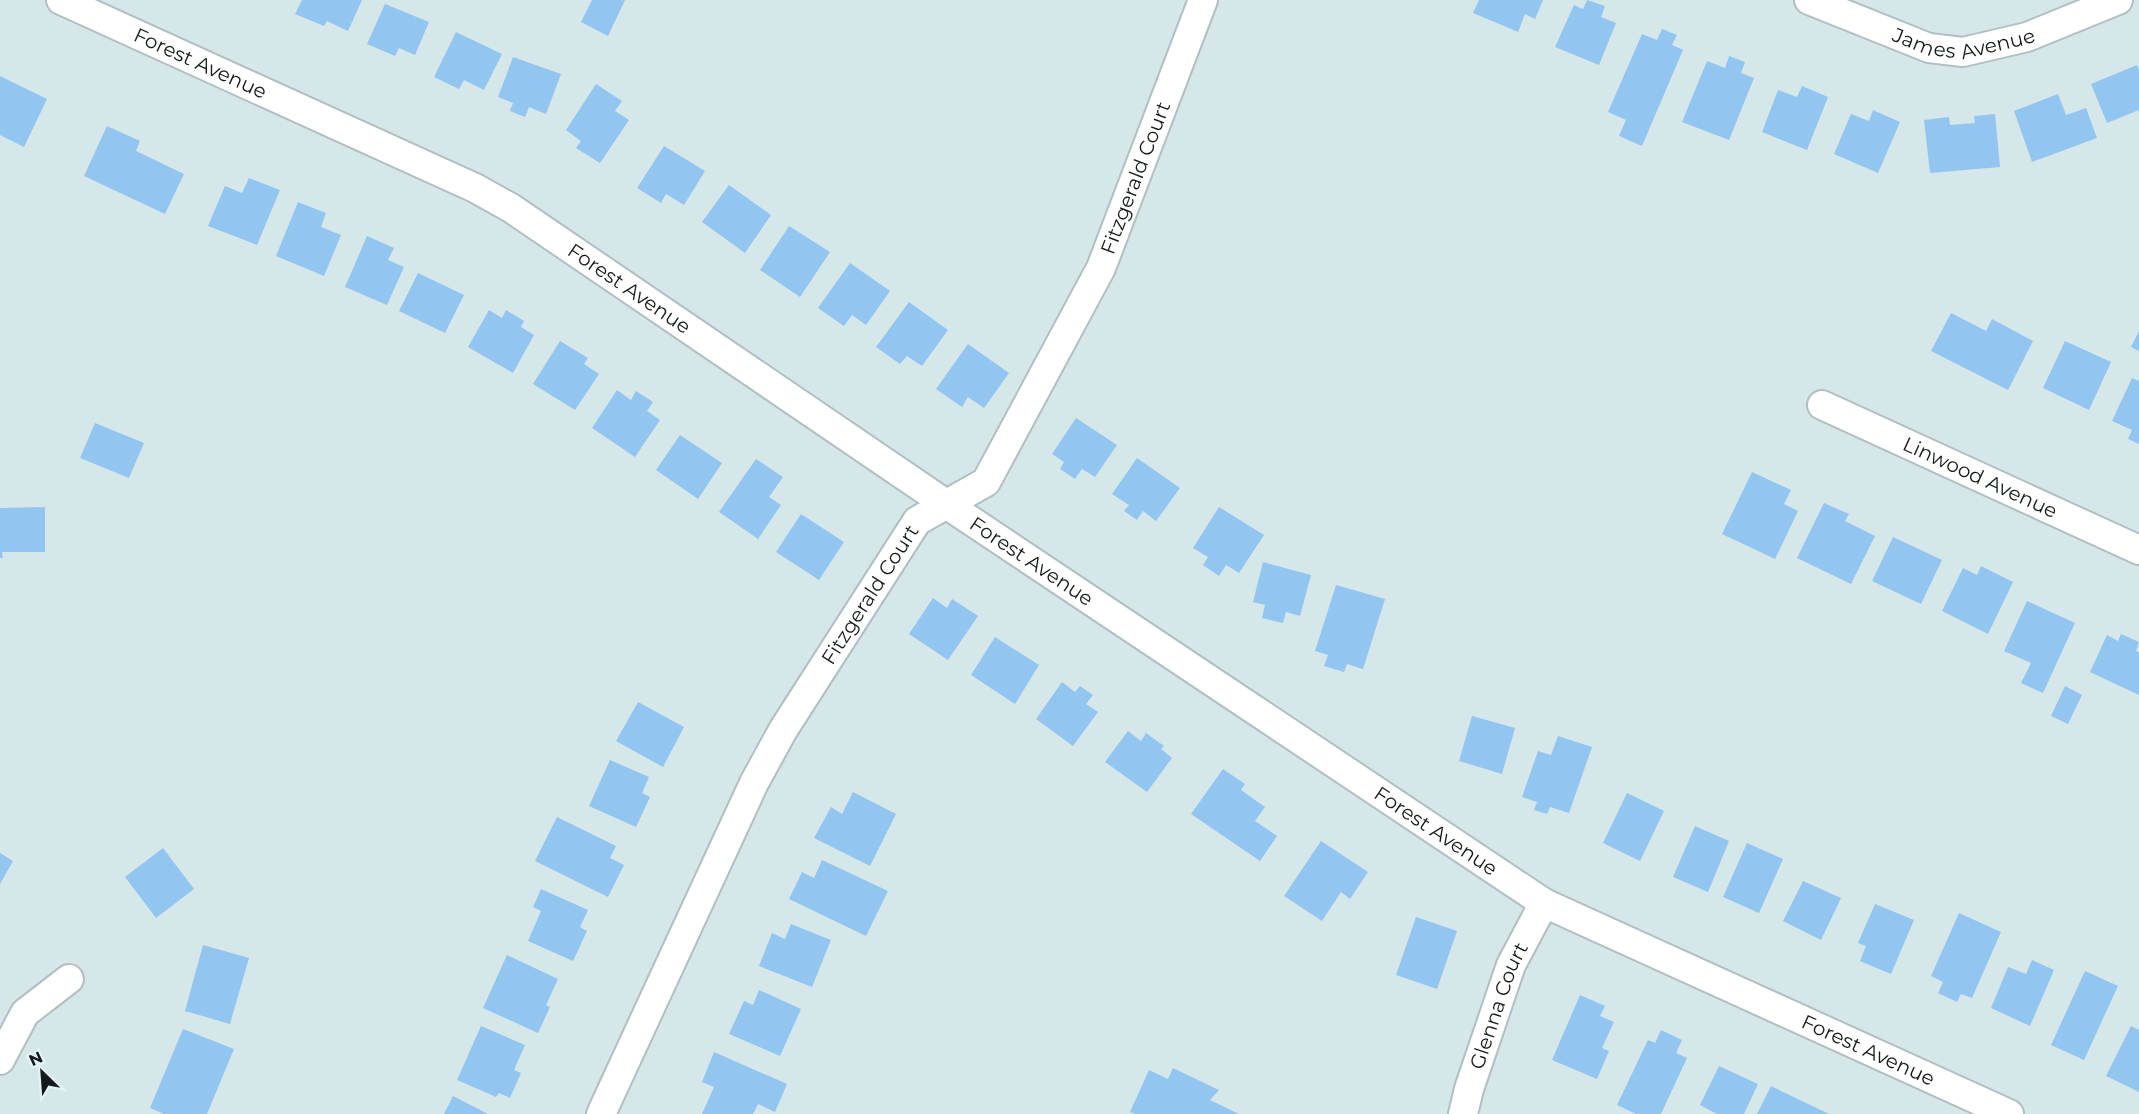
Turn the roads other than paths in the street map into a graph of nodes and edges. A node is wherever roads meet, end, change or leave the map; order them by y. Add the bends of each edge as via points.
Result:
1 (61, 0) edge
2 (1203, 0) edge
3 (1809, 0) edge
4 (2118, 0) edge
5 (1822, 405) dead end
6 (946, 504) junction
7 (2139, 550) edge
8 (1544, 903) junction
9 (69, 979) dead end
10 (0, 1060) edge
11 (601, 1114) edge
12 (1463, 1114) edge
13 (2009, 1114) edge

1 - 6 street, Forest Avenue via 511,208
2 - 6 street, Fitzgerald Court via 1101,268 986,482
3 - 4 street, James Avenue via 1929,48 1964,52 2027,38
5 - 7 street, Linwood Avenue
6 - 8 street, Forest Avenue
6 - 11 street, Fitzgerald Court via 918,521 783,730 754,783
8 - 12 street, Glenna Court via 1511,965
8 - 13 street, Forest Avenue
9 - 10 street via 25,1013

